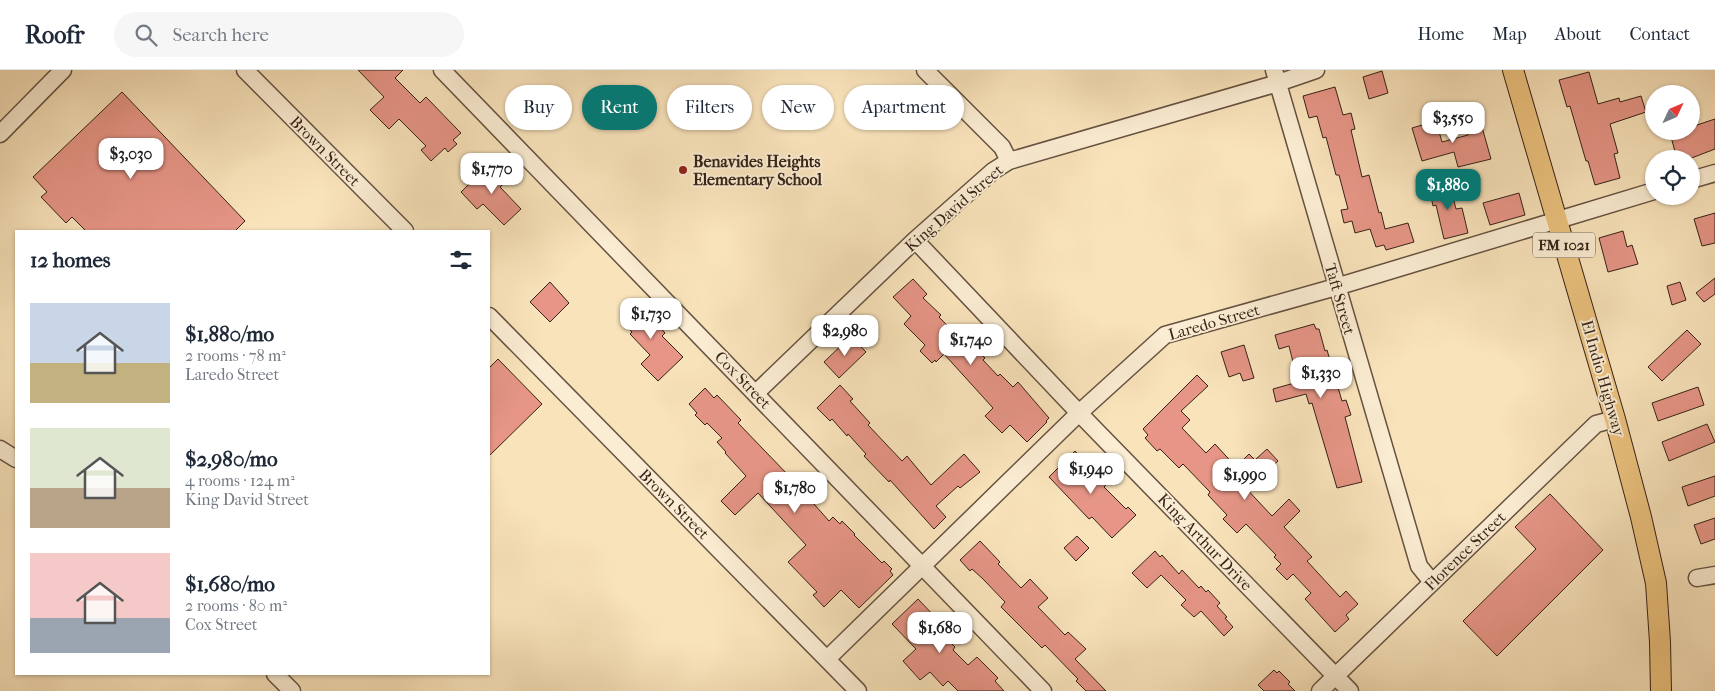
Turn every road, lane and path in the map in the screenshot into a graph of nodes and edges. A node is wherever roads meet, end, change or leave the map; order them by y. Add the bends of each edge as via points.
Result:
1 (63, 70) edge
2 (245, 70) edge
3 (442, 70) edge
4 (925, 70) edge
5 (1316, 70) edge
6 (1513, 70) edge
7 (1276, 76) edge
8 (0, 134) edge
9 (1009, 161) junction
10 (1715, 173) edge
11 (1700, 177) edge
12 (1645, 193) edge
13 (1557, 220) junction
14 (404, 230) edge
15 (915, 240) junction
16 (1336, 287) junction
17 (490, 317) edge
18 (756, 393) junction
19 (1080, 413) junction
20 (1615, 419) junction
21 (0, 449) edge
22 (15, 458) edge
23 (923, 566) junction
24 (1715, 575) edge
25 (1697, 578) dead end
26 (1432, 582) junction
27 (827, 659) junction
28 (276, 675) edge
29 (1335, 676) junction
30 (292, 691) edge
31 (858, 691) edge
32 (1043, 691) edge
33 (1320, 691) edge
34 (1350, 691) edge
35 (1660, 691) edge

1 - 8 street
2 - 14 street, Brown Street
3 - 18 street, Cox Street
4 - 9 street via 1002,147
5 - 7 street, King David Street
6 - 13 main road, El Indio Highway / FM 1021
7 - 9 street, King David Street
7 - 16 street, Taft Street
9 - 15 street, King David Street via 993,171
10 - 11 street
12 - 13 street, Laredo Street
13 - 16 street, Laredo Street
13 - 20 main road, El Indio Highway / FM 1021
15 - 18 street, King David Street
15 - 19 street, King Arthur Drive
16 - 19 street, Laredo Street via 1165,334
16 - 26 street, Taft Street via 1418,566
17 - 27 street, Brown Street
18 - 23 street, Cox Street
19 - 23 street, Laredo Street
19 - 29 street, King Arthur Drive
20 - 26 street, Florence Street via 1596,424
20 - 35 main road, El Indio Highway / FM 1021 via 1656,583
21 - 22 street
23 - 27 street, Laredo Street
23 - 32 street, Cox Street
24 - 25 street
26 - 29 street, Florence Street
27 - 31 street, Brown Street
28 - 30 street
29 - 33 street, Florence Street
29 - 34 street, King Arthur Drive

